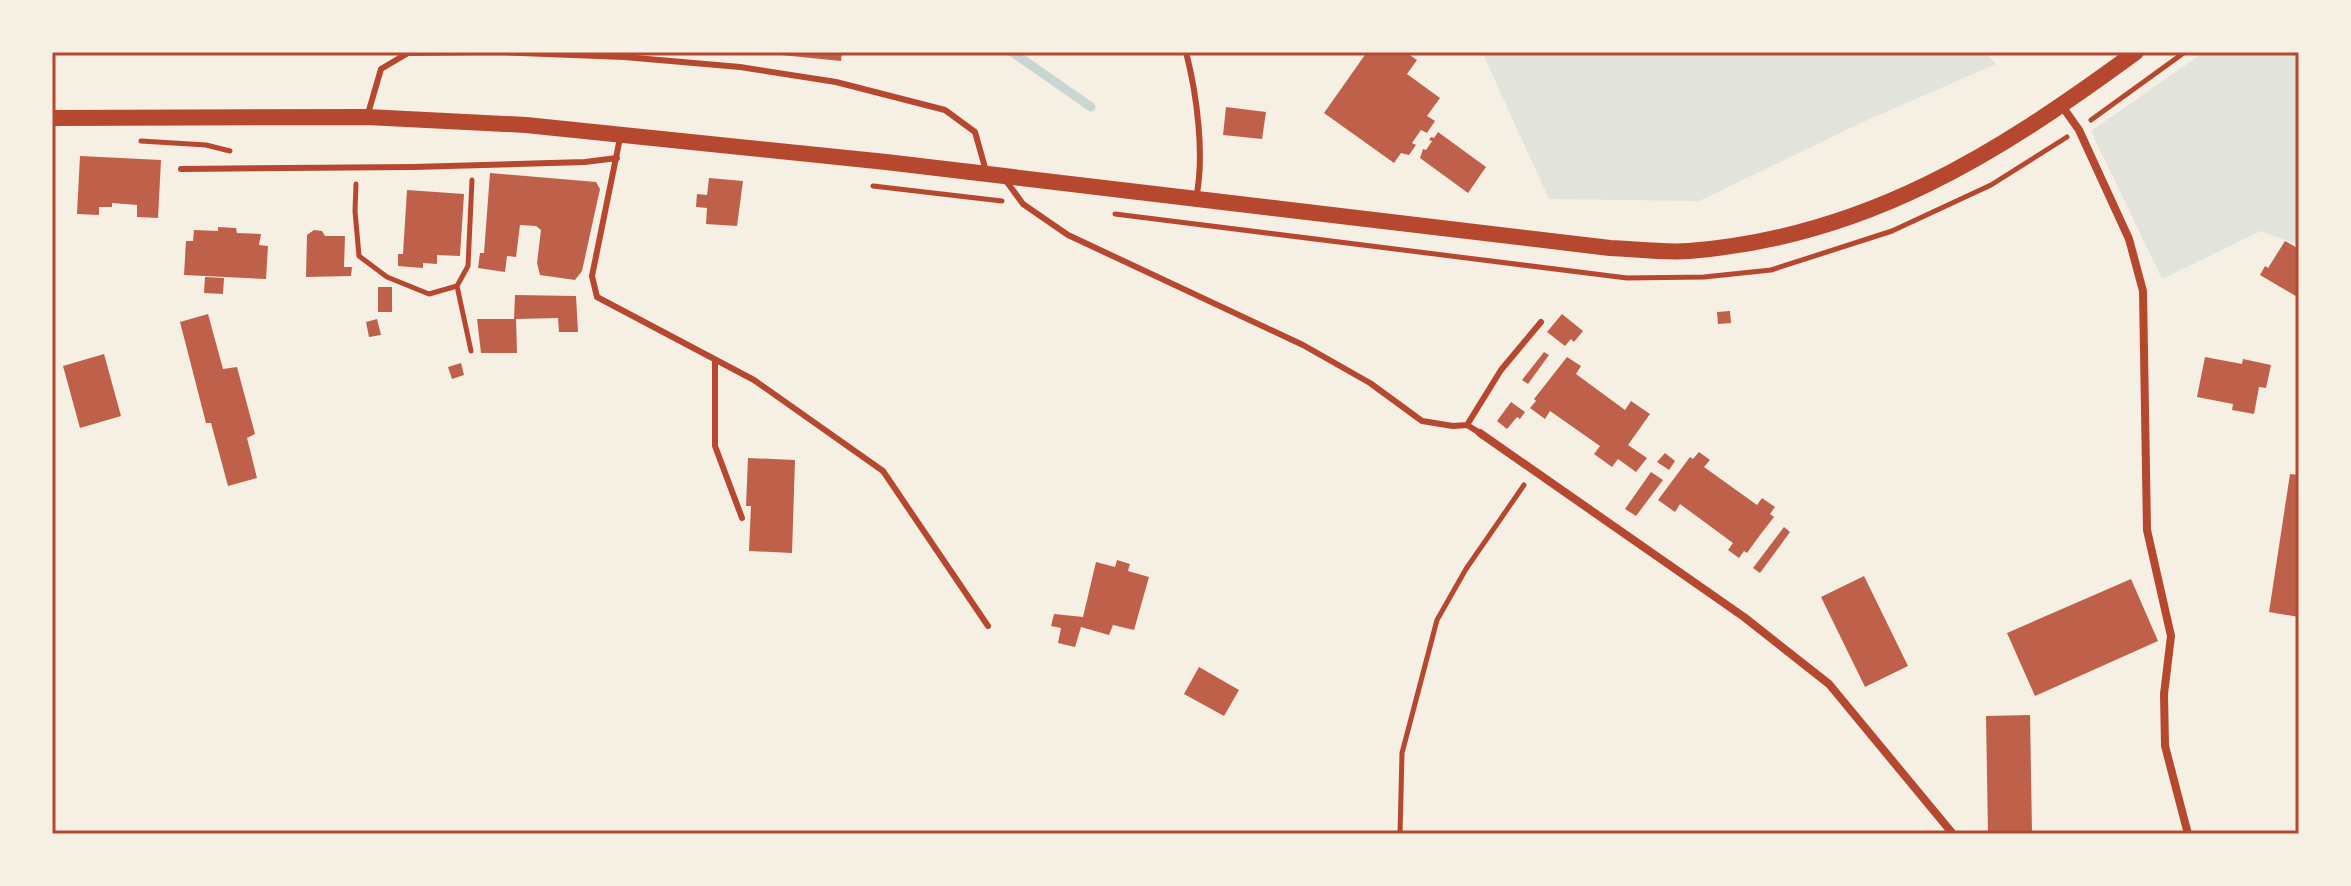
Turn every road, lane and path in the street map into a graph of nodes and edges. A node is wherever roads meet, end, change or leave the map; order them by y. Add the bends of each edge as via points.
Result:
1 (1186, 52) edge
2 (2136, 52) edge
3 (2185, 52) edge
4 (2062, 106) junction
5 (367, 117) junction
6 (52, 118) edge
7 (2079, 130) junction
8 (621, 134) junction
9 (148, 143) dead end
10 (225, 148) dead end
11 (617, 158) junction
12 (473, 164) junction
13 (357, 167) junction
14 (181, 169) dead end
15 (995, 175) junction
16 (1196, 198) junction
17 (457, 286) junction
18 (1541, 322) dead end
19 (471, 351) dead end
20 (715, 360) junction
21 (1467, 425) junction
22 (1480, 433) joint
23 (1534, 470) junction
24 (742, 518) dead end
25 (988, 626) dead end
26 (1400, 834) edge
27 (1953, 834) edge
28 (2188, 834) edge

1 - 16 lane via 1195,89 1201,174
2 - 4 main road
3 - 7 path
4 - 7 street
4 - 16 main road via 1984,156 1858,215 1802,233 1686,252 1610,248
5 - 6 main road
5 - 8 main road
5 - 15 lane via 381,69 408,53 608,56 740,67 836,82 945,110 975,132
7 - 28 street via 2129,239 2143,291 2147,530 2171,636 2165,746
8 - 11 lane
8 - 15 main road
9 - 10 path
11 - 12 lane
11 - 20 lane via 592,276 597,297
12 - 13 lane
12 - 17 path via 468,266
13 - 14 lane
13 - 17 path via 359,256 387,277 429,294
15 - 16 main road
15 - 21 lane via 1023,204 1068,235 1303,345 1370,383 1422,421
17 - 19 path
18 - 21 lane via 1501,370
20 - 24 lane via 715,446
20 - 25 lane via 754,380 883,471
21 - 22 lane
22 - 23 street
23 - 26 path via 1437,620 1402,753
23 - 27 street via 1744,617 1829,684

